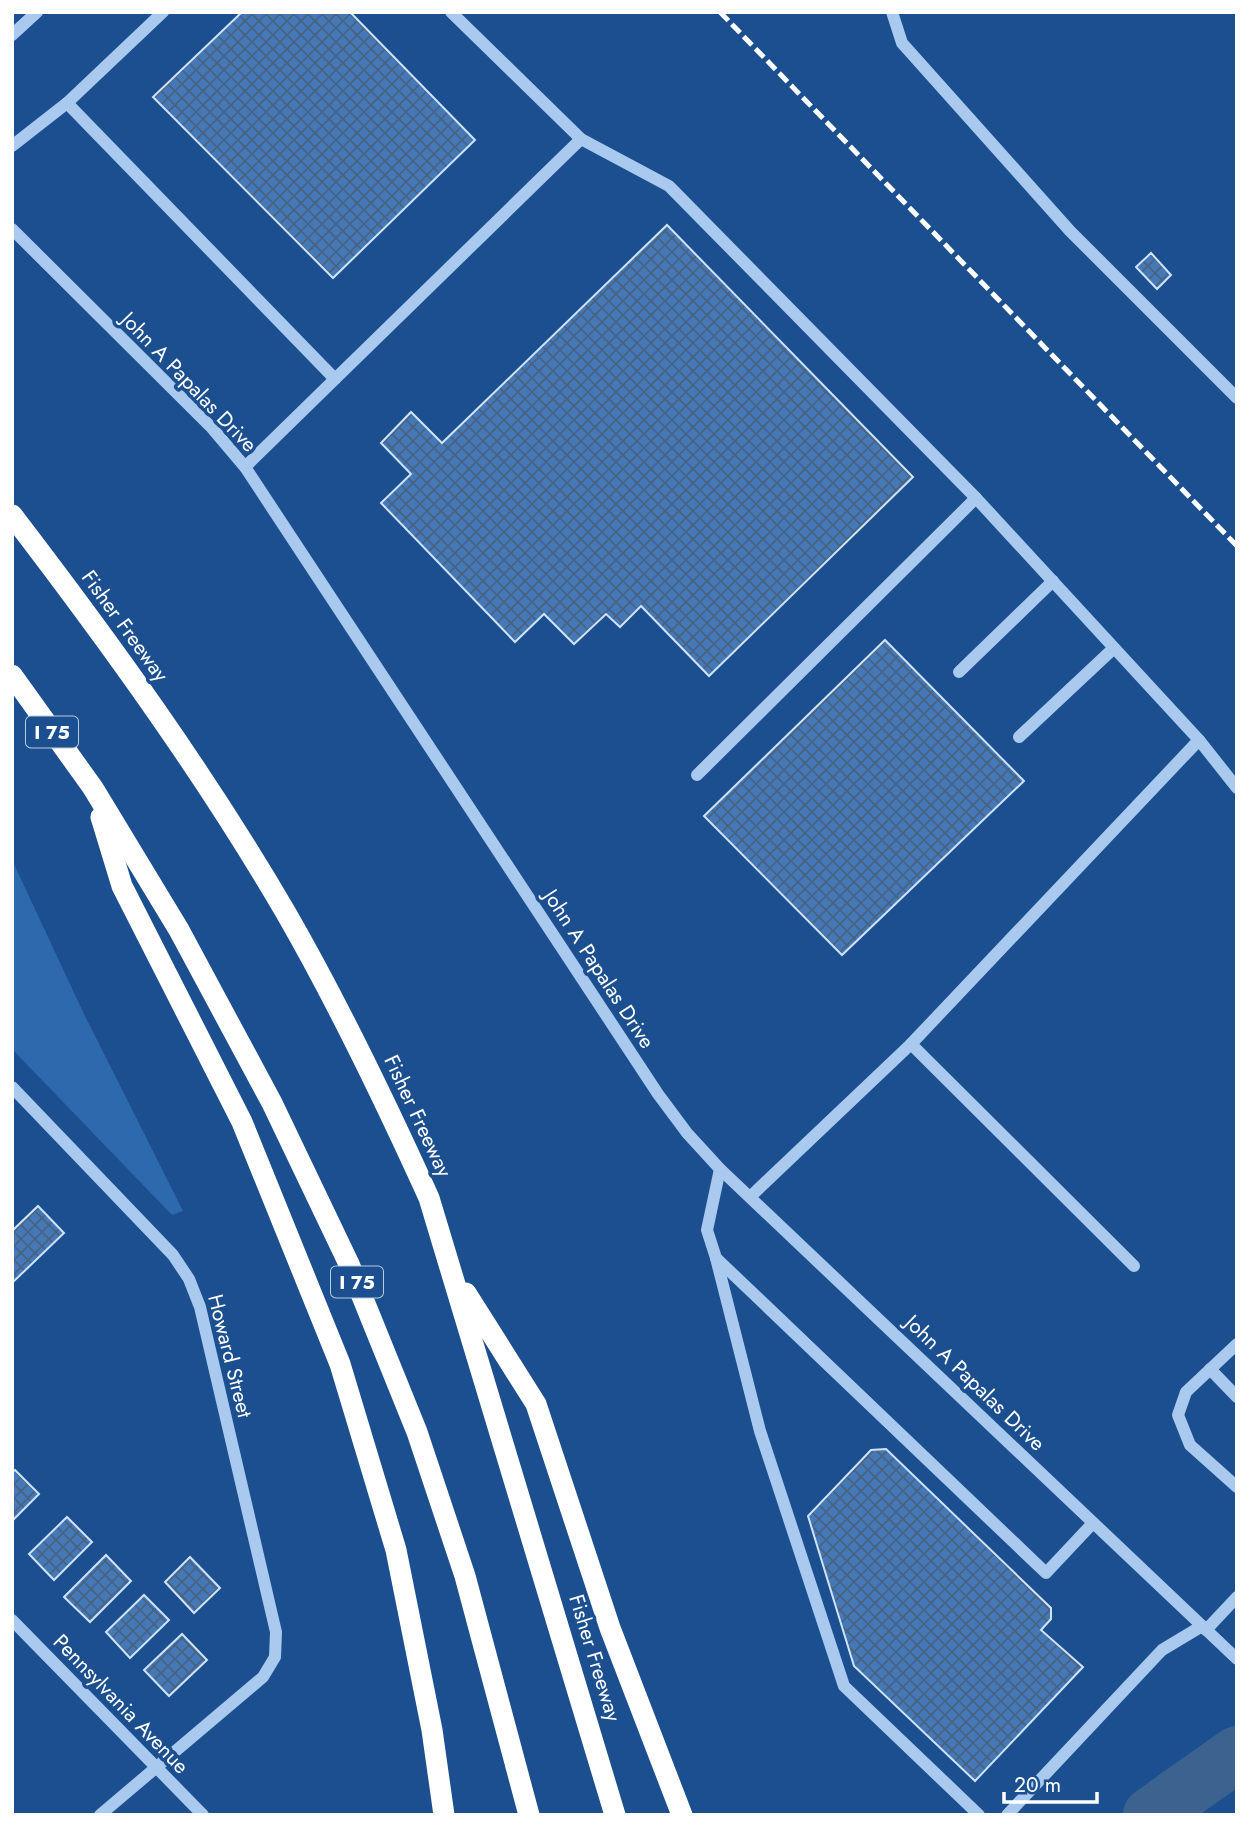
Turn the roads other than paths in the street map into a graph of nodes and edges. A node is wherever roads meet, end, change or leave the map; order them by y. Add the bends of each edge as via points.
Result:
1 (37, 12) edge
2 (163, 12) edge
3 (451, 12) edge
4 (892, 12) edge
5 (12, 35) edge
6 (67, 103) junction
7 (581, 139) junction
8 (12, 146) edge
9 (12, 229) edge
10 (335, 379) junction
11 (1237, 398) edge
12 (245, 467) junction
13 (976, 498) junction
14 (12, 515) edge
15 (1053, 581) junction
16 (1114, 648) junction
17 (959, 672) dead end
18 (12, 676) edge
19 (1020, 737) dead end
20 (1199, 740) junction
21 (697, 775) dead end
22 (93, 788) junction
23 (1237, 788) edge
24 (911, 1044) junction
25 (12, 1087) edge
26 (720, 1169) junction
27 (751, 1196) junction
28 (716, 1258) junction
29 (1134, 1266) dead end
30 (450, 1267) junction
31 (1237, 1343) edge
32 (1210, 1369) junction
33 (1237, 1397) edge
34 (1237, 1487) edge
35 (1093, 1523) junction
36 (1237, 1597) edge
37 (12, 1620) edge
38 (1204, 1628) junction
39 (1237, 1659) edge
40 (156, 1766) junction
41 (100, 1815) edge
42 (203, 1815) edge
43 (444, 1815) edge
44 (529, 1815) edge
45 (615, 1815) edge
46 (682, 1815) edge
47 (979, 1815) edge
48 (1007, 1815) edge

1 - 5 street
2 - 6 street
3 - 7 street
4 - 11 street via 902,43 1042,200
6 - 8 street
6 - 10 street
7 - 10 street
7 - 13 street via 668,186
9 - 12 street, John A Papalas Drive via 212,428
10 - 12 street
12 - 26 street, John A Papalas Drive via 658,1094
13 - 15 street
13 - 21 street
14 - 30 highway, Fisher Freeway via 164,722 286,914 392,1115 429,1198
15 - 16 street
15 - 17 street
16 - 19 street
16 - 20 street
18 - 22 highway, I 75
20 - 23 street
20 - 24 street
22 - 43 highway via 122,886 242,1122 340,1364 396,1550
22 - 44 highway, I 75 via 179,930 272,1103 349,1264 417,1432 465,1576
24 - 27 street
24 - 29 street
25 - 40 street, Howard Street via 173,1255 189,1279 200,1307 276,1632 275,1657 263,1677
26 - 27 street, John A Papalas Drive
26 - 28 street via 707,1230
27 - 35 street, John A Papalas Drive
28 - 35 street via 1046,1573
28 - 47 street via 760,1431 844,1686
30 - 45 highway, Fisher Freeway
30 - 46 highway via 536,1404 610,1628
31 - 32 street
32 - 33 street
32 - 34 street via 1186,1392 1178,1415 1190,1445
35 - 38 street, John A Papalas Drive
36 - 38 street
37 - 40 street, Pennsylvania Avenue
38 - 39 street, John A Papalas Drive
38 - 48 street via 1162,1650
40 - 41 street
40 - 42 street, Pennsylvania Avenue

